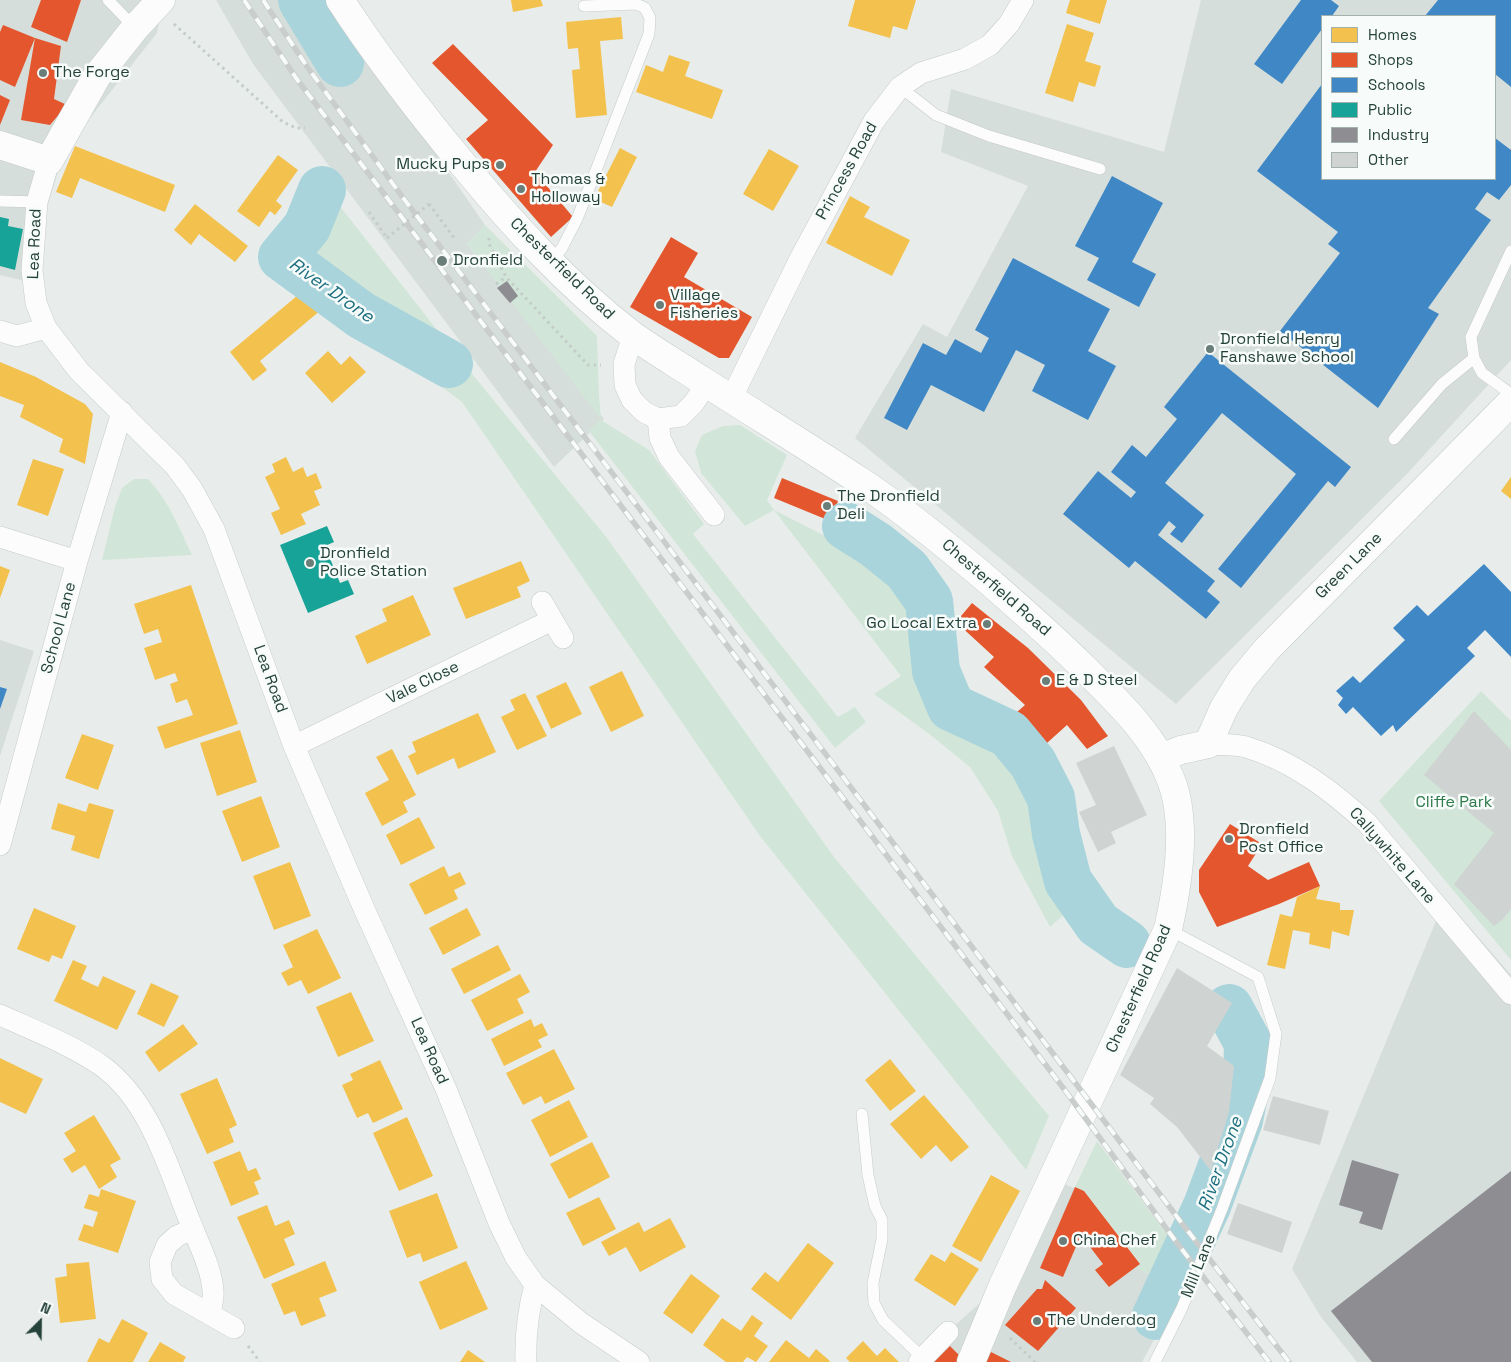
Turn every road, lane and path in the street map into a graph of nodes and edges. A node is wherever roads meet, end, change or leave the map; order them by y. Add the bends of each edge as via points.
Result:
1 (108, 0) edge
2 (340, 0) edge
3 (1023, 0) edge
4 (158, 3) edge
5 (584, 6) dead end
6 (135, 28) junction
7 (900, 87) junction
8 (305, 128) dead end
9 (0, 145) edge
10 (49, 161) junction
11 (1100, 169) dead end
12 (491, 198) junction
13 (0, 201) edge
14 (37, 202) junction
15 (369, 212) dead end
16 (455, 239) dead end
17 (1511, 251) edge
18 (551, 262) junction
19 (506, 277) junction
20 (496, 284) dead end
21 (46, 328) junction
22 (0, 332) edge
23 (633, 336) junction
24 (1474, 358) junction
25 (588, 365) dead end
26 (707, 384) junction
27 (1511, 394) edge
28 (731, 399) junction
29 (1511, 402) edge
30 (122, 412) junction
31 (658, 420) junction
32 (1394, 439) dead end
33 (714, 515) dead end
34 (0, 537) edge
35 (77, 561) junction
36 (563, 638) dead end
37 (1208, 744) junction
38 (294, 746) junction
39 (1161, 758) junction
40 (0, 845) edge
41 (1168, 928) junction
42 (1511, 994) edge
43 (0, 1015) edge
44 (862, 1114) dead end
45 (193, 1229) junction
46 (535, 1285) junction
47 (210, 1314) junction
48 (989, 1319) junction
49 (234, 1328) dead end
50 (948, 1332) dead end
51 (921, 1360) edge
52 (526, 1362) edge
53 (639, 1362) edge
54 (971, 1362) edge
55 (1035, 1362) edge
56 (1155, 1362) edge

1 - 6 lane
2 - 12 main road, Chesterfield Road via 411,101
3 - 7 street, Princess Road via 1009,24 990,45 964,59 921,73
4 - 6 main road, Lea Road
4 - 8 path via 283,122
5 - 18 lane via 636,4 645,8 650,18 649,34 577,220
6 - 10 main road, Lea Road via 97,76
7 - 11 lane via 936,115 989,136
7 - 28 street, Princess Road via 874,121 801,257
9 - 10 main road
10 - 14 street, Lea Road
12 - 18 main road, Chesterfield Road
12 - 19 path via 487,218 489,244
13 - 14 lane
14 - 21 street, Lea Road via 32,270 36,303
15 - 16 path, bridge via 387,238 429,204
17 - 24 lane via 1471,336
18 - 23 main road, Chesterfield Road via 586,297
19 - 20 path
19 - 25 path
21 - 22 street via 17,336
21 - 30 street, Lea Road via 79,371
23 - 26 main road, Chesterfield Road
23 - 31 street via 624,364 625,385 632,400
24 - 27 lane via 1482,373
24 - 32 lane via 1442,384
26 - 28 main road, Chesterfield Road
26 - 31 street via 681,416
28 - 39 main road, Chesterfield Road via 867,485 928,529 1058,641 1114,698
29 - 37 main road, Green Lane via 1267,649 1242,678
30 - 35 street, School Lane
30 - 38 street, Lea Road via 175,466 214,529
31 - 33 street via 660,438 669,457
34 - 35 street
35 - 40 street, School Lane
36 - 38 street, Vale Close via 547,611
37 - 39 main road, Callywhite Lane
37 - 42 street, Callywhite Lane via 1245,747 1273,758 1307,775 1342,800 1367,823
38 - 46 street, Lea Road via 446,1089 498,1223
39 - 41 main road, Chesterfield Road via 1172,782 1179,811 1178,872
41 - 48 main road, Chesterfield Road
41 - 56 lane, Mill Lane via 1258,977 1276,1034 1270,1078 1182,1308
43 - 45 street via 58,1041 102,1066 127,1089 160,1147
44 - 51 lane via 868,1175 875,1206 882,1220 882,1239 873,1283 874,1303 883,1320
45 - 47 street via 213,1292
45 - 47 street via 167,1245 160,1262 162,1279 174,1294
46 - 52 street via 528,1311
46 - 53 street, Lea Road via 581,1323
47 - 49 street
48 - 54 main road, Chesterfield Road
48 - 55 path
50 - 51 street

